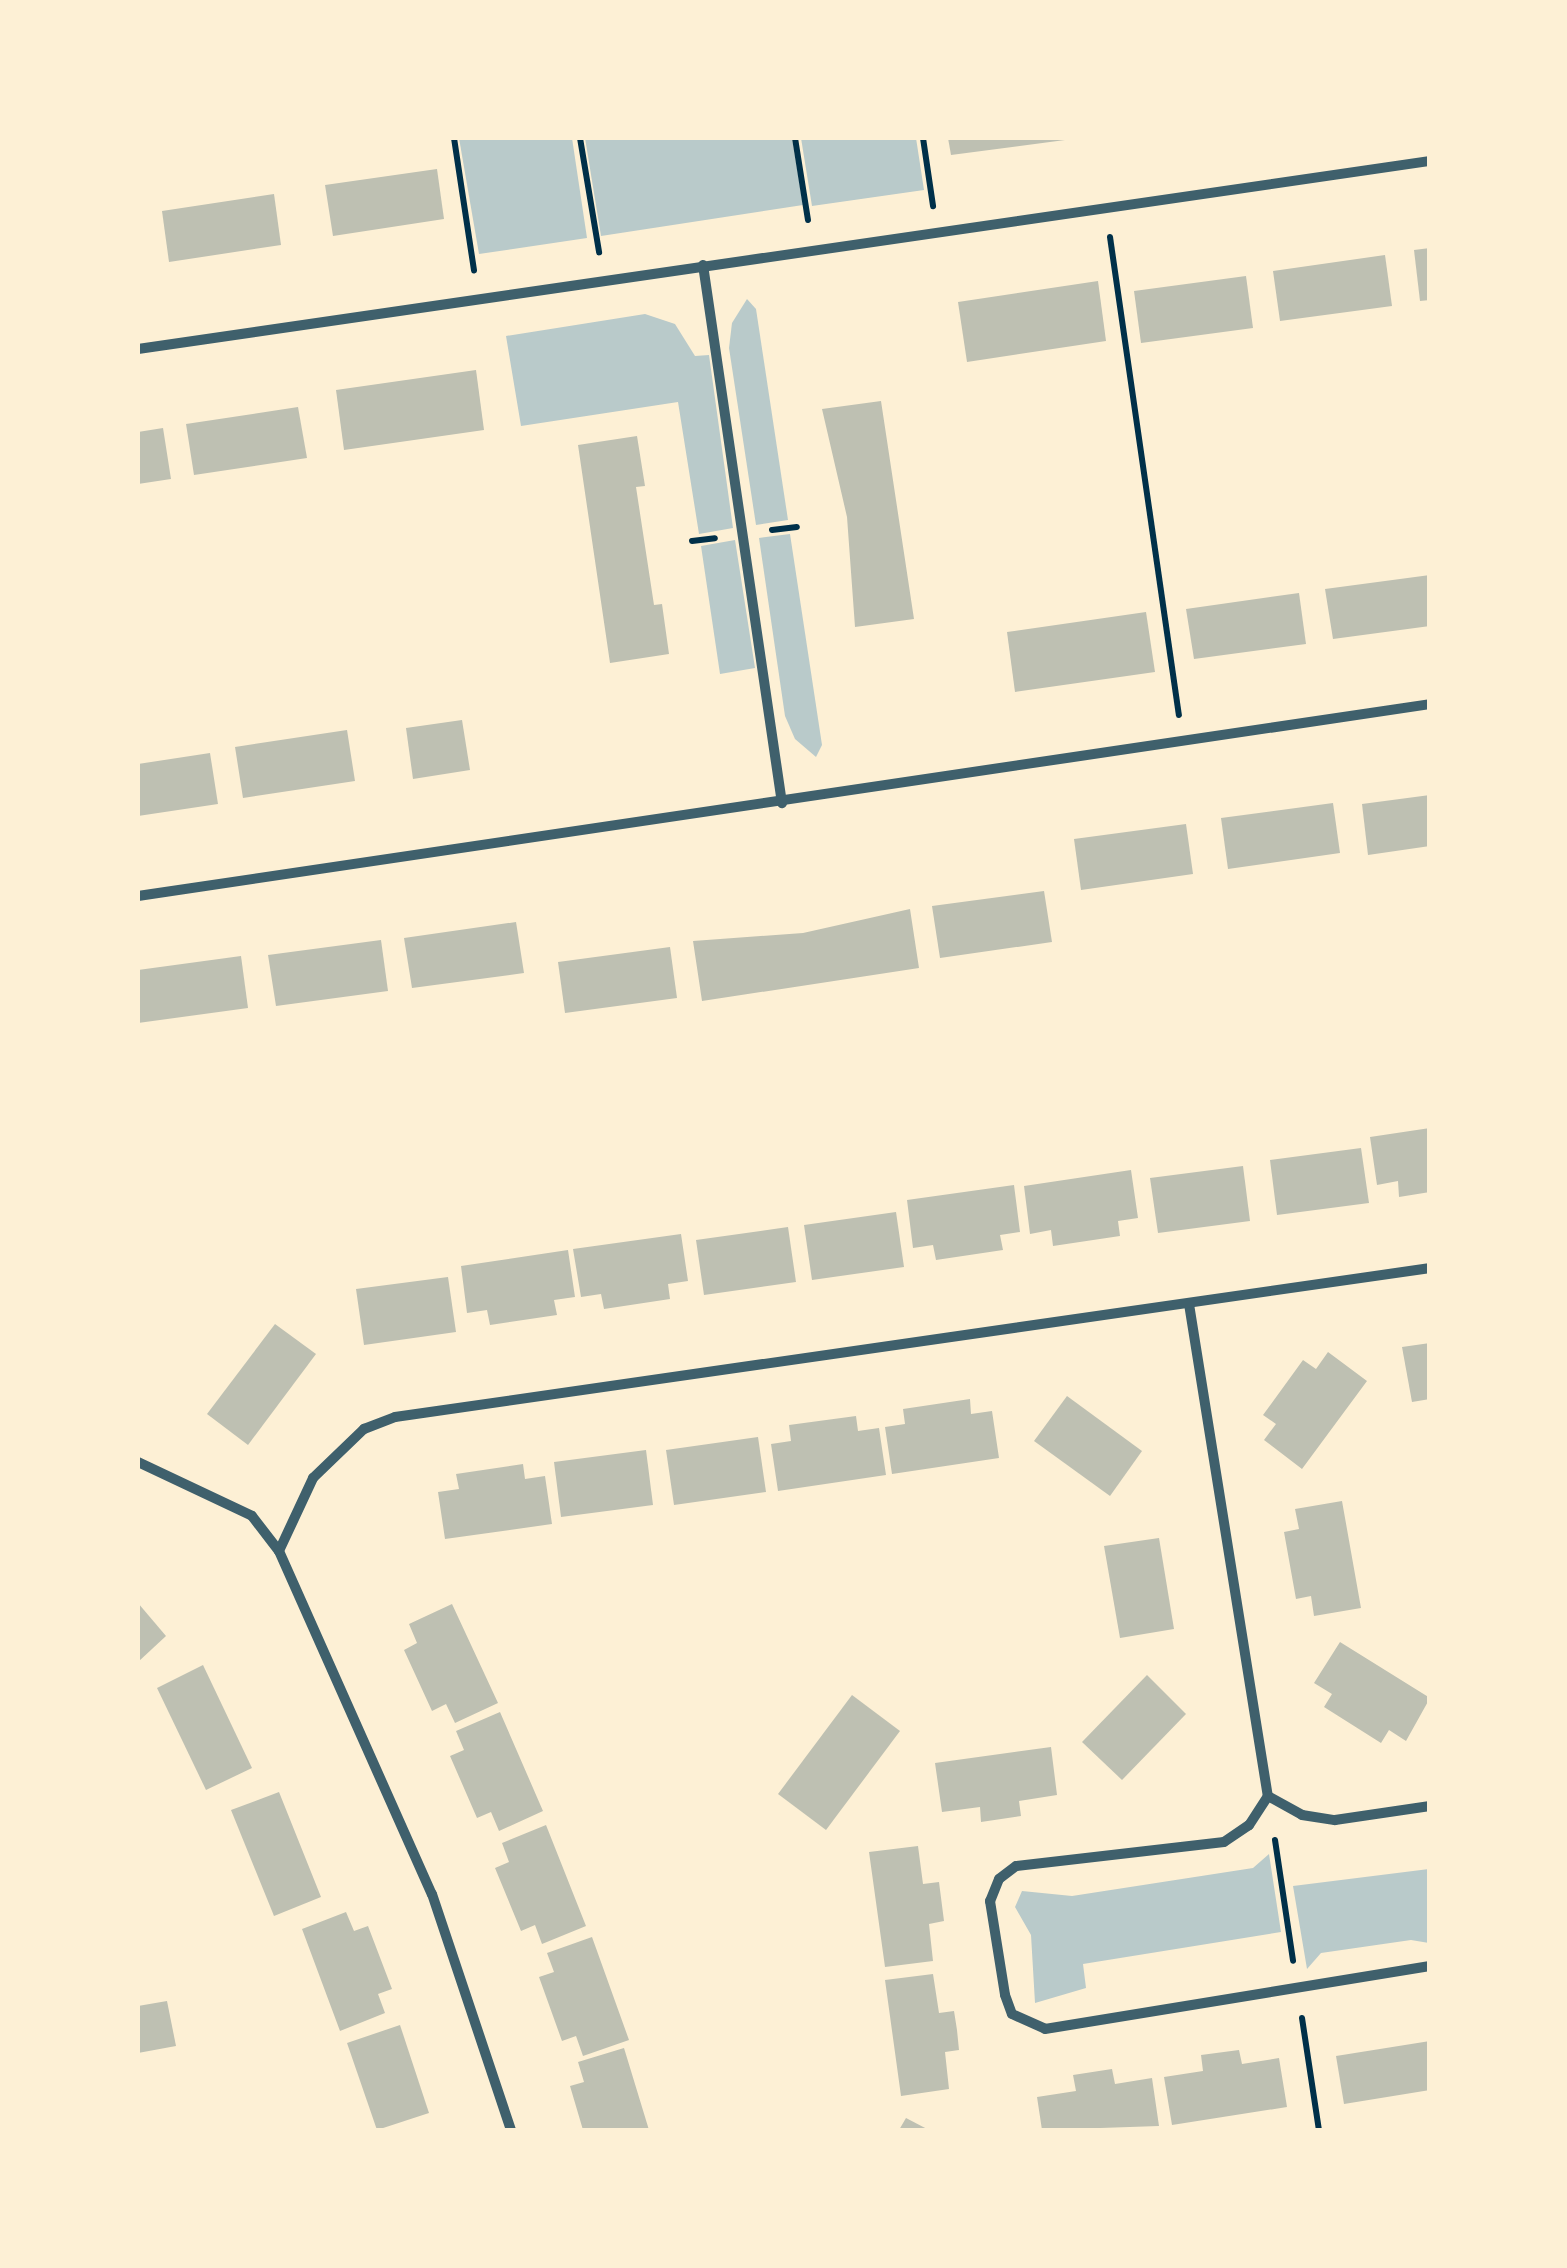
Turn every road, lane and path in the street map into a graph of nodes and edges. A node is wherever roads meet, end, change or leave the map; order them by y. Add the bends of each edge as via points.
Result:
1 (454, 138) edge
2 (580, 138) edge
3 (795, 138) edge
4 (923, 138) edge
5 (1430, 160) edge
6 (1106, 206) junction
7 (937, 231) junction
8 (812, 249) junction
9 (703, 265) junction
10 (603, 278) junction
11 (478, 298) junction
12 (138, 349) edge
13 (1430, 704) edge
14 (1182, 740) junction
15 (782, 803) junction
16 (138, 896) edge
17 (1430, 1268) edge
18 (1189, 1304) junction
19 (138, 1462) edge
20 (279, 1551) junction
21 (1268, 1796) junction
22 (1430, 1806) edge
23 (1430, 1966) edge
24 (1298, 1991) junction
25 (511, 2130) edge
26 (1320, 2130) edge

1 - 11 path
2 - 10 path
3 - 8 path
4 - 7 path
5 - 6 street
6 - 7 street
6 - 14 path
7 - 8 street
8 - 9 street
9 - 10 street
9 - 15 street
10 - 11 street
11 - 12 street
13 - 14 street
14 - 15 street
15 - 16 street
17 - 18 street
18 - 20 street via 395,1417 364,1429 325,1464
18 - 21 street
19 - 20 street via 252,1516
20 - 25 street via 432,1894
21 - 22 street via 1302,1815 1335,1820
21 - 24 path
21 - 24 street via 1249,1825 1224,1842 1016,1866 999,1879 990,1901 1005,1995 1012,2014 1027,2026 1045,2029
23 - 24 street
24 - 26 path

